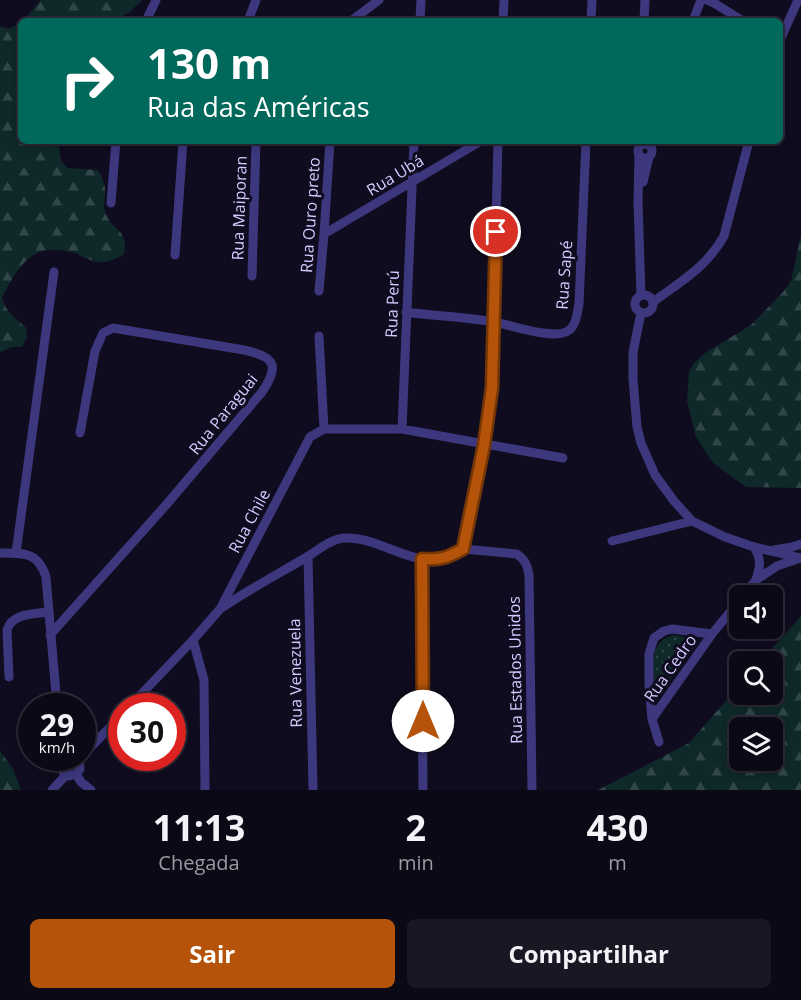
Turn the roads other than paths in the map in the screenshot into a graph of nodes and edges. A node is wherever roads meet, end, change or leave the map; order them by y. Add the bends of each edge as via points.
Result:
1 (156, 0) edge
2 (256, 0) edge
3 (379, 0) edge
4 (421, 0) edge
5 (504, 0) edge
6 (592, 0) edge
7 (645, 0) edge
8 (701, 0) edge
9 (707, 0) edge
10 (798, 0) edge
11 (148, 18) edge
12 (249, 18) edge
13 (355, 18) edge
14 (420, 18) edge
15 (503, 18) edge
16 (591, 18) edge
17 (644, 18) edge
18 (694, 18) edge
19 (738, 18) edge
20 (783, 33) edge
21 (116, 144) edge
22 (183, 144) edge
23 (256, 144) edge
24 (330, 144) edge
25 (414, 144) edge
26 (476, 144) edge
27 (498, 144) edge
28 (586, 144) edge
29 (748, 144) edge
30 (645, 148) edge
31 (412, 181) junction
32 (111, 203) dead end
33 (324, 234) junction
34 (175, 255) dead end
35 (54, 272) dead end
36 (252, 276) dead end
37 (319, 291) dead end
38 (641, 296) junction
39 (653, 302) junction
40 (406, 312) junction
41 (641, 313) junction
42 (493, 322) junction
43 (320, 336) dead end
44 (324, 429) junction
45 (402, 429) junction
46 (80, 433) dead end
47 (484, 445) junction
48 (563, 459) dead end
49 (692, 521) junction
50 (612, 541) dead end
51 (801, 544) edge
52 (754, 547) junction
53 (463, 549) junction
54 (770, 551) junction
55 (16, 553) junction
56 (0, 554) edge
57 (308, 556) junction
58 (800, 558) edge
59 (422, 559) junction
60 (756, 580) junction
61 (752, 585) edge
62 (220, 609) junction
63 (49, 612) junction
64 (729, 613) edge
65 (712, 634) junction
66 (50, 635) junction
67 (194, 640) junction
68 (9, 677) dead end
69 (56, 693) edge
70 (143, 693) edge
71 (652, 719) junction
72 (108, 727) edge
73 (96, 738) edge
74 (658, 742) dead end
75 (63, 771) edge
76 (78, 771) edge
77 (76, 774) junction
78 (66, 775) junction
79 (52, 790) edge
80 (91, 790) edge
81 (205, 790) edge
82 (313, 790) edge
83 (423, 790) edge
84 (532, 790) edge

1 - 11 street
2 - 12 street
3 - 13 street
4 - 14 street
5 - 15 street
6 - 16 street
7 - 17 street
8 - 18 street
9 - 19 street
10 - 20 street
21 - 32 street
22 - 34 street
23 - 36 street, Rua Maiporan
24 - 33 street, Rua Ouro preto
25 - 31 street, Rua Perú
26 - 31 street, Rua Ubá
27 - 42 street
28 - 42 street, Rua Sapé via 579,304 573,326 556,334
29 - 39 street via 724,236 699,268
30 - 38 street via 638,202
31 - 33 street, Rua Ubá
31 - 40 street, Rua Perú
33 - 37 street, Rua Ouro preto
35 - 55 street
38 - 39 street via 648,296
38 - 41 street via 635,301
39 - 41 street via 649,312
40 - 42 street
40 - 45 street, Rua Perú
41 - 49 street via 633,352 637,427 656,475
42 - 47 street via 492,388
43 - 44 street
44 - 45 street
44 - 62 street, Rua Chile via 310,437
45 - 47 street
46 - 66 street, Rua Paraguai via 95,351 103,333 113,328 244,350 264,356 271,363 270,380 255,400
47 - 48 street
47 - 53 street
49 - 50 street
49 - 52 street
51 - 54 street
52 - 54 street
52 - 60 street via 760,560
53 - 59 street via 447,558
53 - 84 street, Rua Estados Unidos via 517,554 527,564
54 - 58 street
55 - 56 street
55 - 63 street via 31,556 43,568
57 - 59 street via 334,541 351,538
57 - 62 street
57 - 82 street, Rua Venezuela
58 - 60 street via 777,566
59 - 83 street
60 - 61 street
62 - 67 street
63 - 66 street
63 - 68 street via 21,616 8,624
64 - 65 street, Rua Cedro
65 - 71 street, Rua Cedro
65 - 71 street, Rua Cedro via 672,629 654,638 649,654
66 - 69 street
67 - 70 street
67 - 81 street via 204,680
71 - 74 street, Rua Cedro
72 - 73 street
75 - 78 street
76 - 77 street
77 - 78 street
77 - 80 street
78 - 79 street

